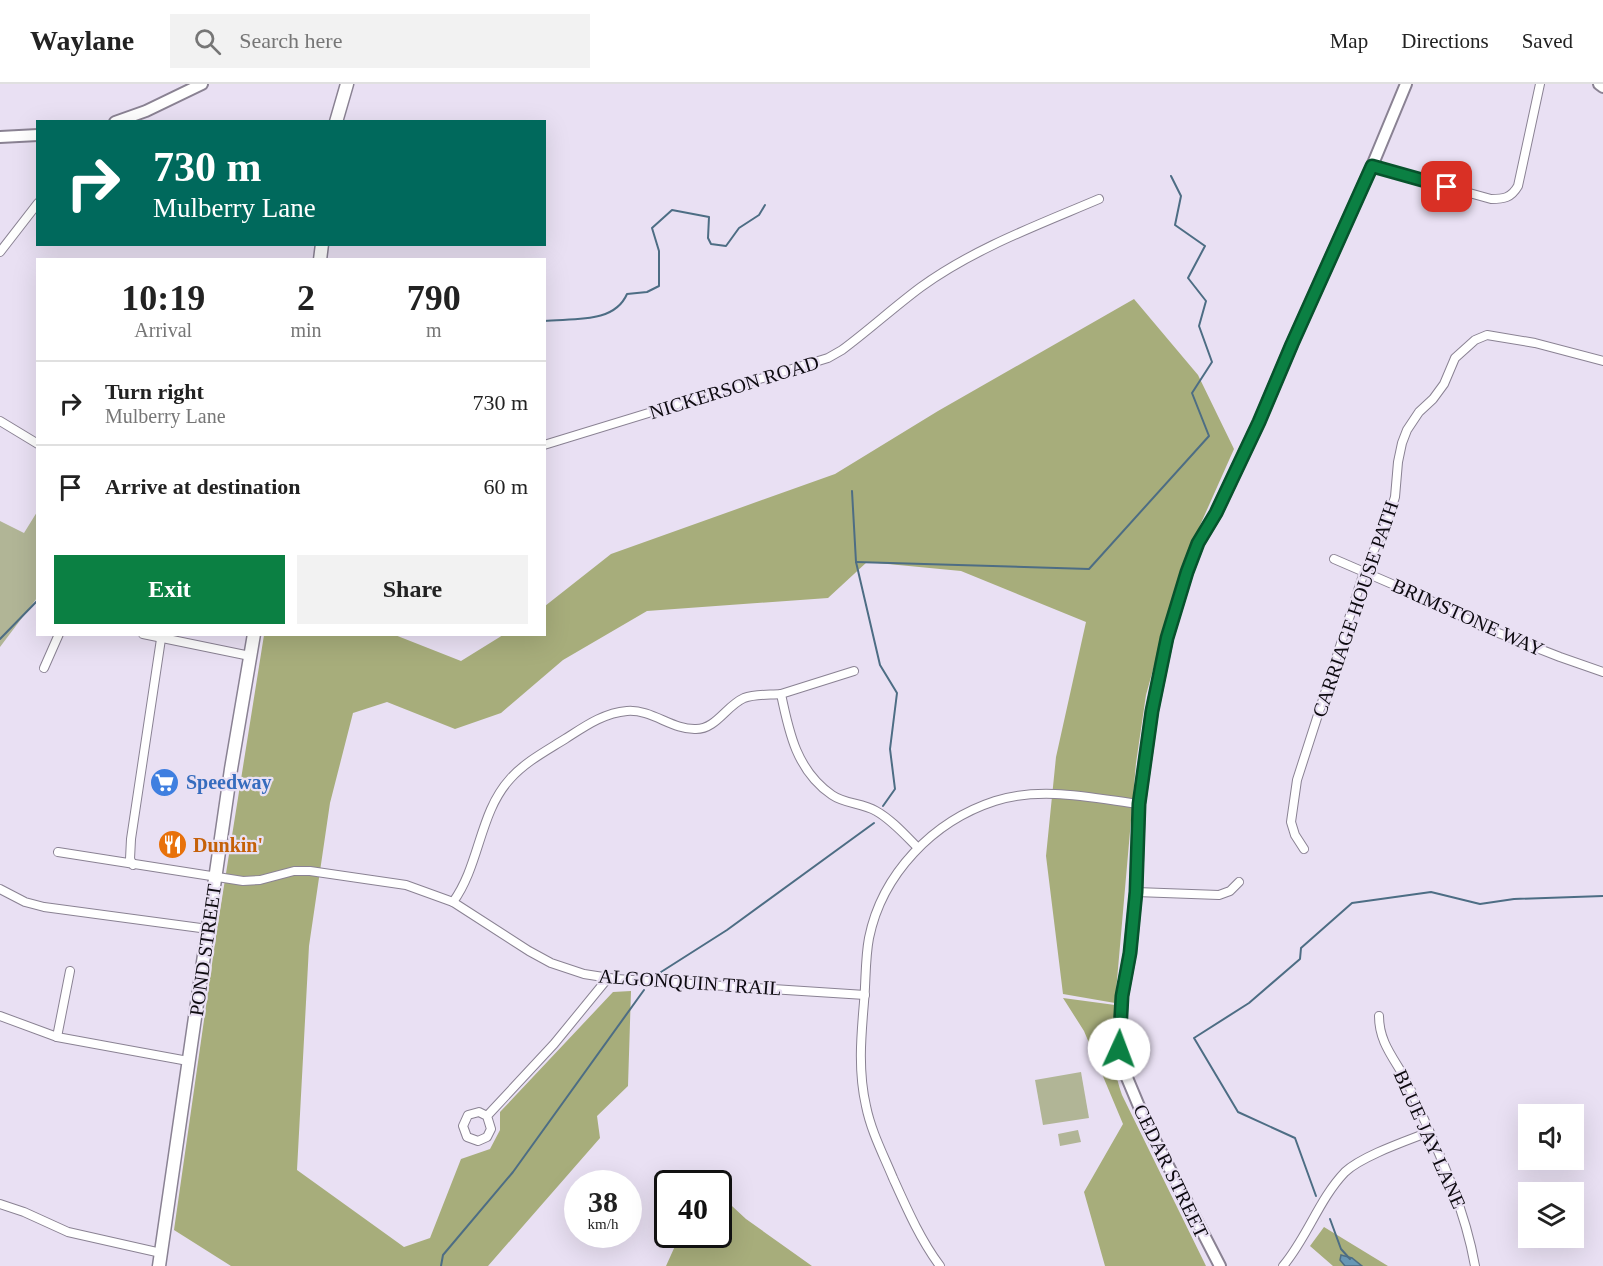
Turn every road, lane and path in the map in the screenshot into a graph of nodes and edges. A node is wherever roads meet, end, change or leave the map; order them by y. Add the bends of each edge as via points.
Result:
1 (202, 84) edge
2 (347, 84) edge
3 (1406, 84) edge
4 (1540, 84) edge
5 (1599, 84) edge
6 (1603, 87) edge
7 (121, 120) edge
8 (337, 120) edge
9 (36, 135) edge
10 (0, 137) edge
11 (1372, 166) junction
12 (1099, 199) dead end
13 (36, 206) edge
14 (0, 252) edge
15 (1603, 362) edge
16 (0, 421) edge
17 (36, 443) edge
18 (546, 444) edge
19 (1334, 560) dead end
20 (1364, 572) junction
21 (58, 636) edge
22 (150, 636) edge
23 (254, 636) edge
24 (161, 639) junction
25 (250, 656) junction
26 (44, 668) dead end
27 (854, 671) dead end
28 (1603, 672) edge
29 (781, 694) junction
30 (1139, 804) junction
31 (918, 848) junction
32 (1304, 849) dead end
33 (58, 852) dead end
34 (133, 865) junction
35 (215, 878) junction
36 (1239, 882) dead end
37 (0, 889) edge
38 (1136, 892) junction
39 (453, 902) junction
40 (208, 929) junction
41 (70, 971) dead end
42 (608, 978) junction
43 (865, 994) junction
44 (0, 1016) edge
45 (1379, 1016) dead end
46 (57, 1036) junction
47 (188, 1061) junction
48 (487, 1116) dead end
49 (1429, 1132) junction
50 (0, 1204) edge
51 (161, 1253) junction
52 (159, 1266) edge
53 (940, 1266) edge
54 (1220, 1266) edge
55 (1283, 1266) edge
56 (1475, 1266) edge

1 - 7 street
2 - 8 main road
3 - 11 street, CEDAR STREET
4 - 11 street via 1518,186 1506,199 1491,199
5 - 6 street
9 - 10 street
11 - 30 street, CEDAR STREET via 1259,422 1187,572 1167,638
12 - 18 street, NICKERSON ROAD via 1010,236 961,263 922,286 828,358
13 - 14 street
15 - 20 street, CARRIAGE HOUSE PATH via 1500,336 1485,336 1461,351 1444,384 1407,430 1398,462 1395,497
16 - 17 street
19 - 20 street, BRIMSTONE WAY
20 - 28 street, BRIMSTONE WAY via 1483,627
20 - 32 street, CARRIAGE HOUSE PATH via 1297,780 1291,822
21 - 26 street
22 - 24 street
23 - 25 main road, POND STREET
24 - 25 street
24 - 34 street via 130,839
25 - 35 main road, POND STREET
27 - 29 street
29 - 31 street via 793,746 819,783 841,799 877,812
29 - 39 street via 743,698 712,725 695,729 639,712 616,713 596,720 529,761 509,779 494,804 465,884
30 - 31 street via 1045,794 997,800 952,820
30 - 38 street, CEDAR STREET
31 - 43 street via 882,898 869,937
33 - 34 street, ALGONQUIN TRAIL
34 - 35 street, ALGONQUIN TRAIL
35 - 39 street, ALGONQUIN TRAIL via 260,880 310,871 390,881
35 - 40 main road, POND STREET
36 - 38 street via 1220,895
37 - 40 street via 44,907
38 - 54 street, CEDAR STREET via 1119,1032 1122,1061 1146,1123
39 - 42 street, ALGONQUIN TRAIL via 551,963
40 - 47 main road, POND STREET
41 - 46 street
42 - 43 street, ALGONQUIN TRAIL
42 - 48 street
43 - 53 street via 861,1070 866,1108 880,1150 917,1232
44 - 46 street
45 - 49 street, BLUE JAY LANE via 1383,1041
46 - 47 street
47 - 51 main road, POND STREET
49 - 55 street via 1346,1172
49 - 56 street, BLUE JAY LANE via 1463,1213
50 - 51 street via 68,1232
51 - 52 main road, POND STREET

